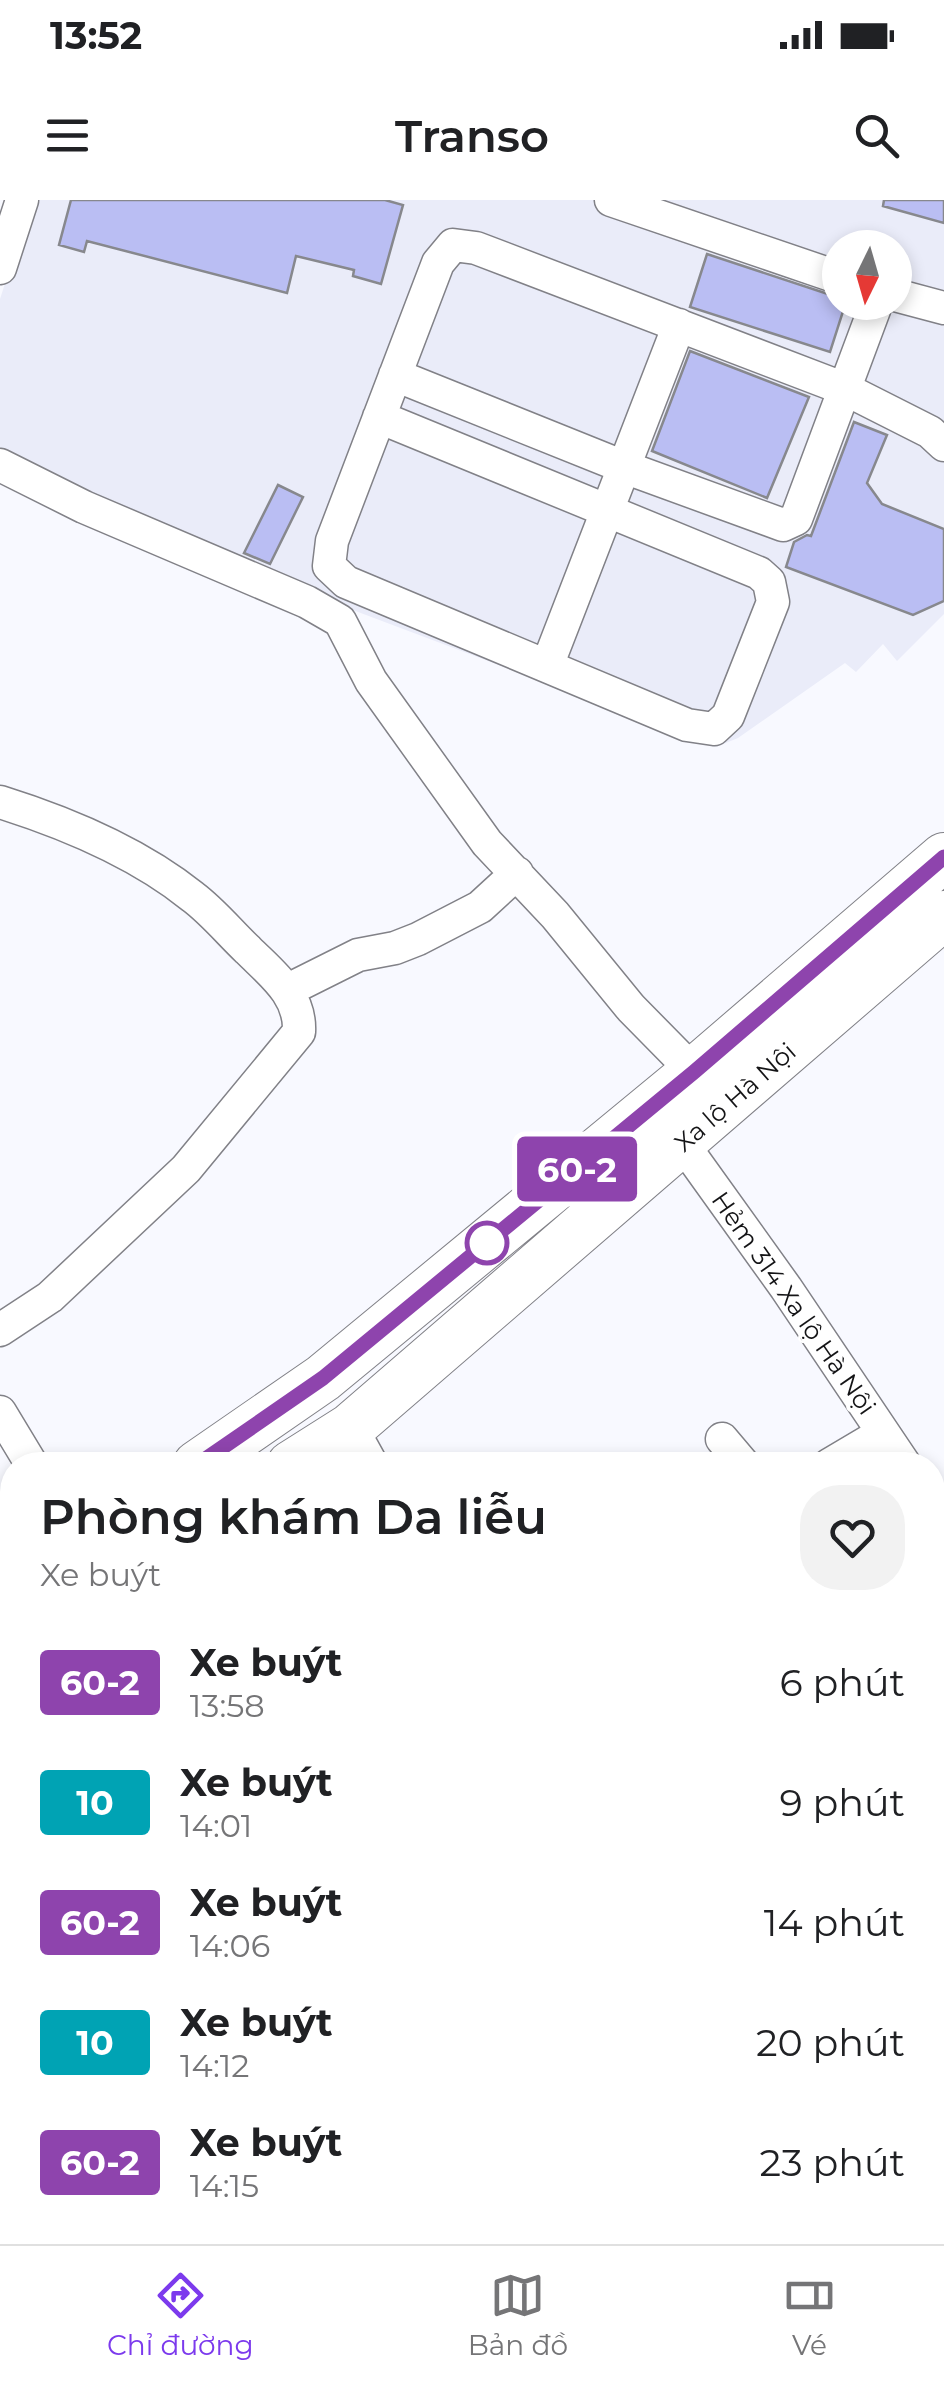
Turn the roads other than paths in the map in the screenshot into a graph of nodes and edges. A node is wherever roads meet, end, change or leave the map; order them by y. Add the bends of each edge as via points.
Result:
1 (22, 200) edge
2 (610, 200) edge
3 (0, 268) edge
4 (822, 272) edge
5 (912, 300) edge
6 (944, 308) edge
7 (870, 320) edge
8 (679, 324) junction
9 (395, 374) junction
10 (845, 389) junction
11 (379, 417) junction
12 (944, 444) edge
13 (0, 465) edge
14 (624, 467) junction
15 (607, 510) junction
16 (547, 666) junction
17 (0, 802) edge
18 (944, 857) edge
19 (517, 873) junction
20 (944, 915) edge
21 (288, 990) junction
22 (694, 1072) junction
23 (682, 1143) junction
24 (0, 1330) edge
25 (0, 1412) edge
26 (883, 1432) junction
27 (722, 1439) dead end
28 (362, 1446) edge
29 (24, 1452) edge
30 (217, 1452) edge
31 (733, 1452) edge
32 (850, 1452) edge
33 (896, 1452) edge

1 - 3 street
2 - 4 street
5 - 6 street
7 - 10 street
8 - 9 street via 453,245 438,263
8 - 10 street
8 - 14 street
9 - 11 street
9 - 14 street
10 - 12 street
10 - 14 street via 796,519 783,525
11 - 15 street
11 - 16 street via 332,541 330,566 346,582
13 - 19 street via 340,621 370,681
14 - 15 street
15 - 16 street
15 - 16 street via 759,573 770,582 773,602 728,716 714,730
17 - 21 street via 137,859 195,898
18 - 22 highway, Xa lộ Hà Nội
19 - 21 street via 480,907 418,940 358,955
19 - 22 street
20 - 23 highway, Xa lộ Hà Nội
21 - 24 street via 299,1032 186,1169 50,1297
22 - 30 highway, Xa lộ Hà Nội via 323,1378
23 - 26 street, Hẻm 314 Xa lộ Hà Nội
23 - 28 highway, Xa lộ Hà Nội
25 - 29 street
26 - 32 street
26 - 33 street, Hẻm 314 Xa lộ Hà Nội
27 - 31 street

